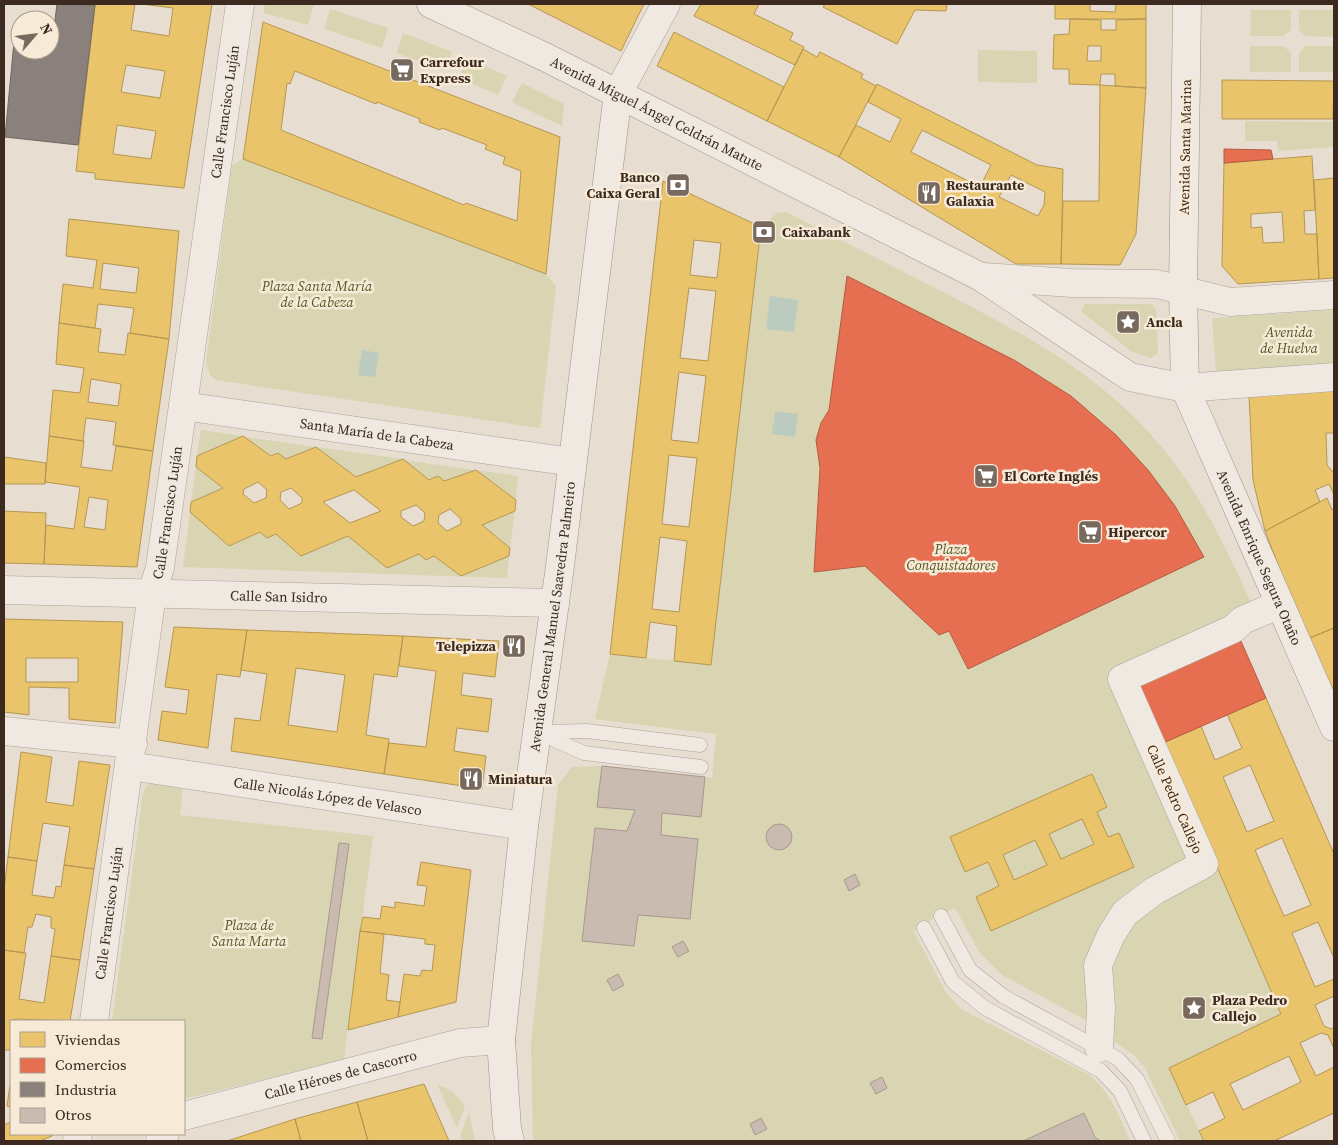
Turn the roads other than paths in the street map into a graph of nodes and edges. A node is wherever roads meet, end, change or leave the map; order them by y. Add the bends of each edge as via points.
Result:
1 (240, 4) edge
2 (431, 4) edge
3 (666, 4) edge
4 (1187, 4) edge
5 (618, 94) junction
6 (981, 277) junction
7 (1182, 290) junction
8 (1334, 295) edge
9 (1334, 377) edge
10 (1185, 388) junction
11 (183, 406) junction
12 (572, 462) junction
13 (4, 590) edge
14 (152, 593) junction
15 (555, 603) junction
16 (1280, 604) junction
17 (1334, 727) edge
18 (4, 731) edge
19 (537, 732) junction
20 (700, 745) dead end
21 (132, 755) junction
22 (701, 767) dead end
23 (524, 826) junction
24 (941, 916) dead end
25 (924, 928) dead end
26 (94, 1020) edge
27 (501, 1040) junction
28 (1099, 1048) junction
29 (185, 1116) edge
30 (510, 1141) edge
31 (1144, 1141) edge
32 (1168, 1141) edge

1 - 11 street, Calle Francisco Luján
2 - 5 street, Avenida Miguel Ángel Celdrán Matute
3 - 5 street
4 - 7 street, Avenida Santa Marina
5 - 6 street, Avenida Miguel Ángel Celdrán Matute
5 - 12 street, Avenida General Manuel Saavedra Palmeiro
6 - 7 street via 1157,284
6 - 10 street via 1130,377
7 - 8 street via 1230,302
7 - 10 street
9 - 10 street
10 - 16 street, Avenida Enrique Segura Otaño
11 - 12 street, Santa María de la Cabeza
11 - 14 street, Calle Francisco Luján via 160,567
12 - 15 street, Avenida General Manuel Saavedra Palmeiro
13 - 14 street, Calle San Isidro
14 - 15 street, Calle San Isidro
14 - 21 street, Calle Francisco Luján
15 - 19 street, Avenida General Manuel Saavedra Palmeiro
16 - 17 street, Avenida Enrique Segura Otaño
16 - 28 street, Calle Pedro Callejo via 1243,620 1233,629 1122,678 1204,864 1154,891 1126,913 1111,935 1098,965
18 - 21 street, Calle Nicolás López de Velasco
19 - 20 lane via 587,731
19 - 22 lane via 584,753
19 - 23 street, Avenida General Manuel Saavedra Palmeiro
21 - 23 street, Calle Nicolás López de Velasco
21 - 26 street, Calle Francisco Luján
23 - 27 street, Avenida General Manuel Saavedra Palmeiro
24 - 28 lane via 970,970 1002,996
25 - 31 lane via 953,982 985,1008 1101,1071 1120,1091
27 - 29 street, Calle Héroes de Cascorro via 460,1044
27 - 30 street, Avenida General Manuel Saavedra Palmeiro
28 - 32 lane via 1118,1059 1137,1079

